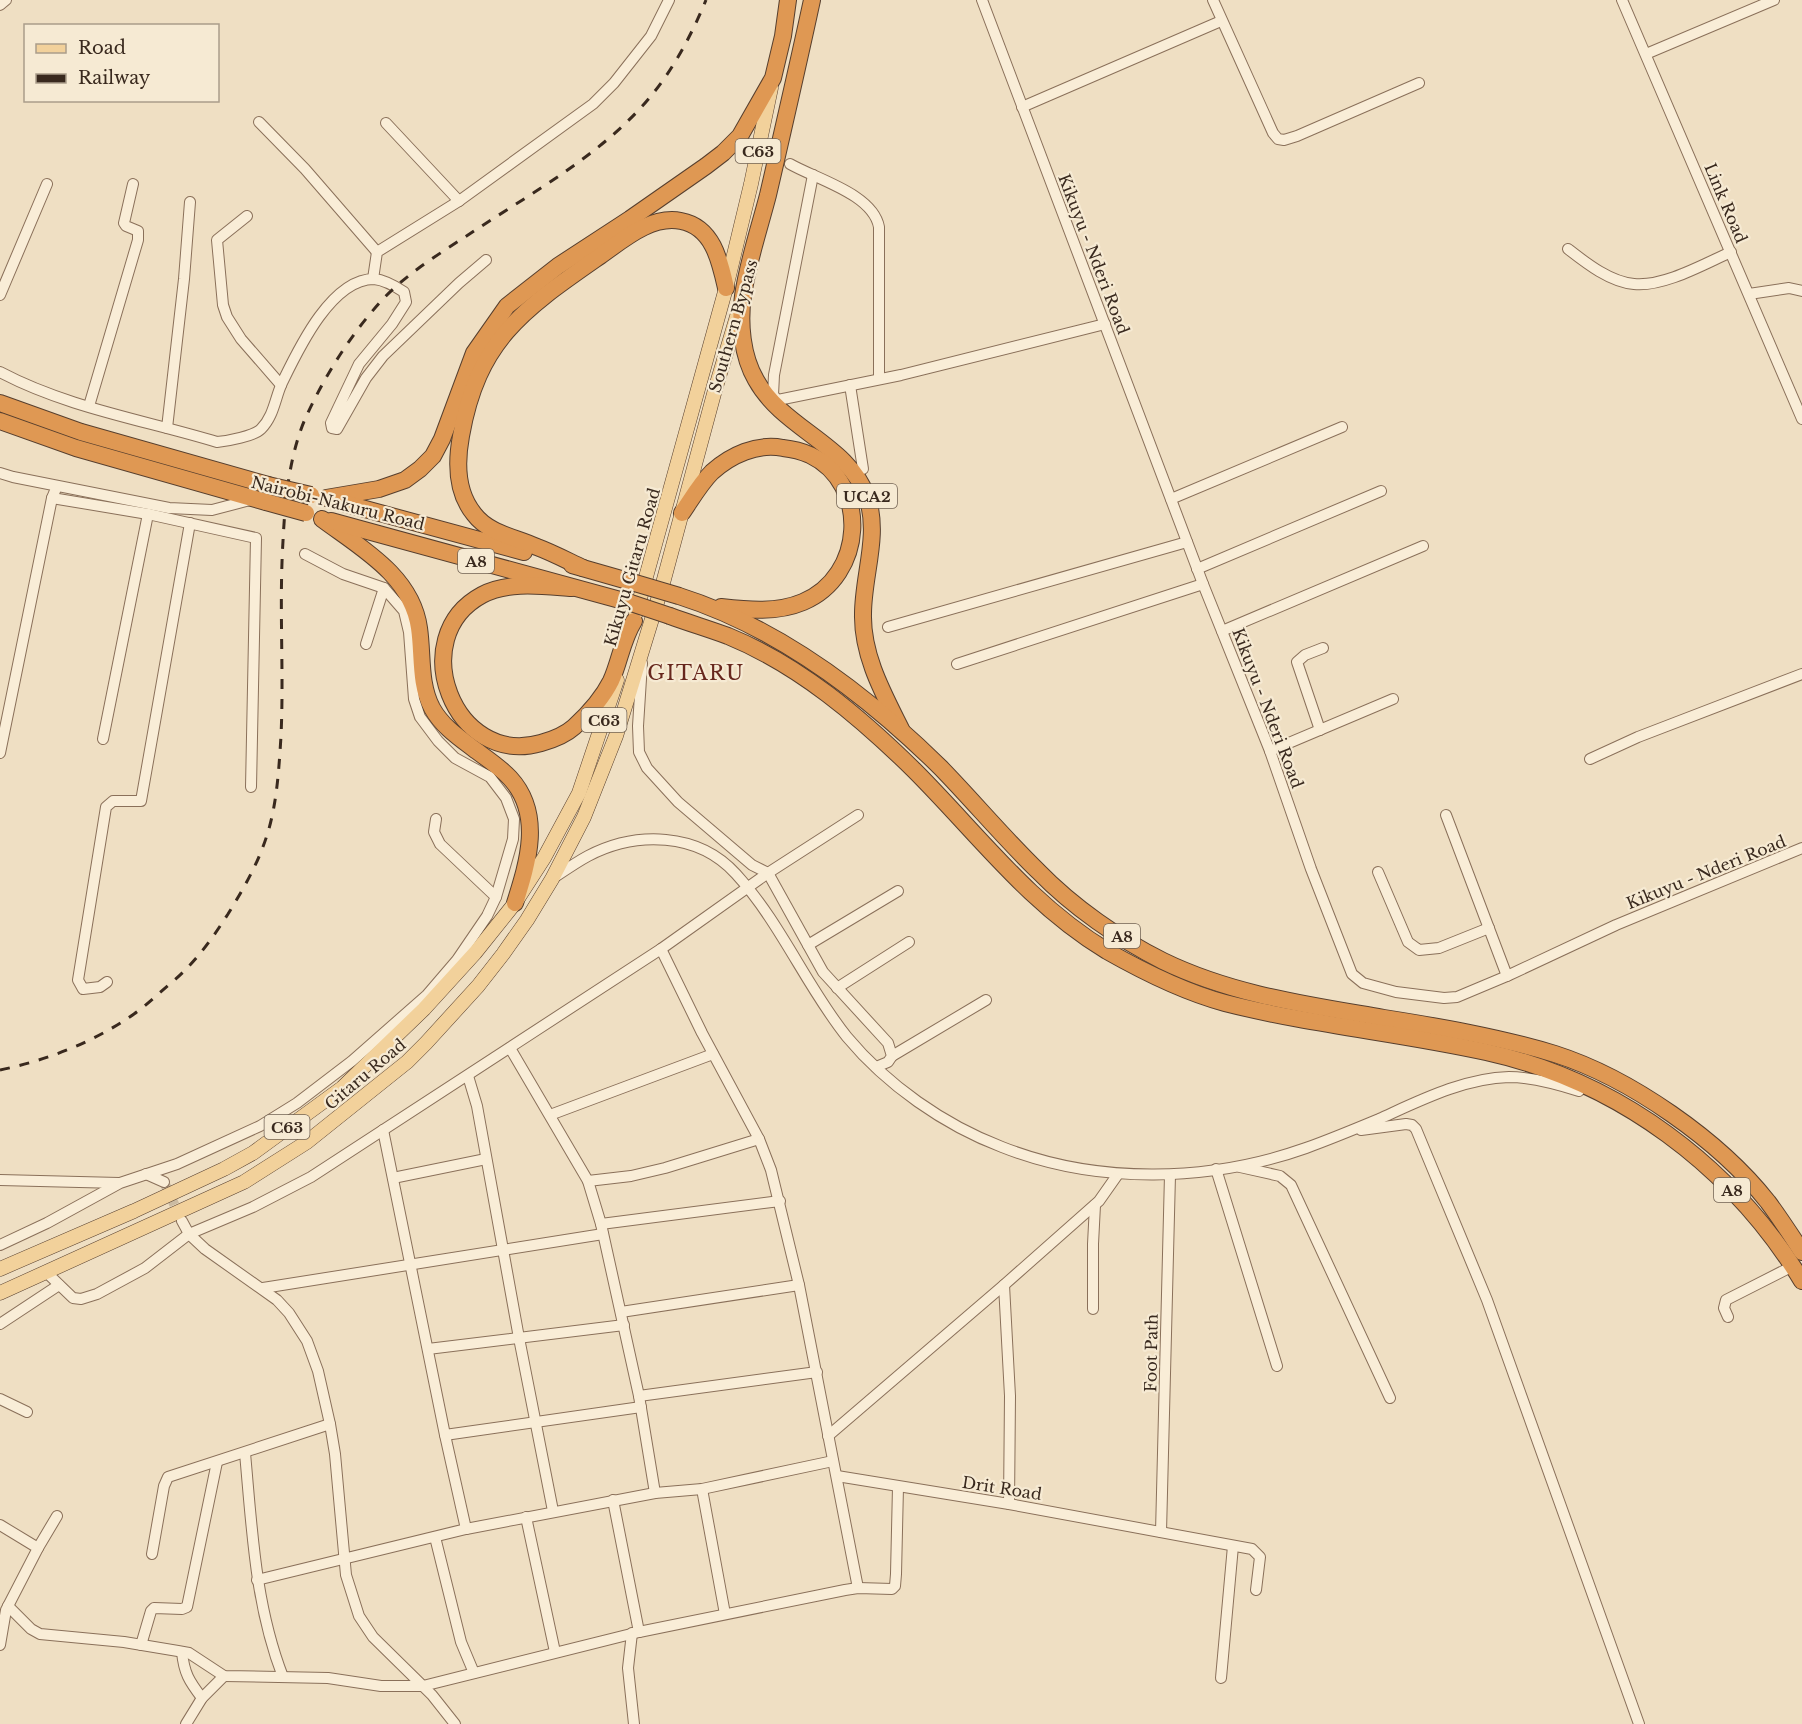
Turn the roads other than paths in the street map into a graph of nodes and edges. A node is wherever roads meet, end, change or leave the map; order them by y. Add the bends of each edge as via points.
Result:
1 (6, 0) edge
2 (669, 0) edge
3 (788, 0) edge
4 (812, 0) edge
5 (982, 0) edge
6 (1213, 0) edge
7 (1622, 0) edge
8 (1774, 0) edge
9 (0, 5) edge
10 (1221, 21) junction
11 (1646, 54) junction
12 (773, 78) junction
13 (1419, 83) dead end
14 (1022, 106) junction
15 (259, 122) dead end
16 (386, 123) dead end
17 (790, 164) dead end
18 (813, 175) junction
19 (134, 183) dead end
20 (47, 184) dead end
21 (459, 201) junction
22 (190, 202) dead end
23 (247, 216) dead end
24 (1568, 249) dead end
25 (377, 252) junction
26 (1731, 252) junction
27 (486, 260) dead end
28 (373, 279) junction
29 (726, 288) junction
30 (1802, 291) edge
31 (1749, 294) junction
32 (0, 295) edge
33 (743, 296) junction
34 (1105, 324) junction
35 (0, 372) edge
36 (879, 379) junction
37 (281, 385) junction
38 (850, 385) junction
39 (0, 403) edge
40 (89, 406) junction
41 (1802, 419) edge
42 (0, 421) edge
43 (1342, 427) dead end
44 (167, 428) junction
45 (863, 469) dead end
46 (0, 473) edge
47 (13, 477) junction
48 (0, 481) edge
49 (57, 486) junction
50 (1381, 491) dead end
51 (262, 495) junction
52 (318, 497) junction
53 (52, 498) junction
54 (1171, 499) junction
55 (682, 513) junction
56 (148, 514) junction
57 (322, 519) junction
58 (190, 523) junction
59 (1187, 542) junction
60 (1423, 546) dead end
61 (305, 554) dead end
62 (583, 568) junction
63 (1197, 568) junction
64 (1203, 584) junction
65 (384, 588) junction
66 (572, 588) junction
67 (709, 606) junction
68 (634, 621) junction
69 (888, 627) dead end
70 (1222, 631) junction
71 (366, 644) dead end
72 (642, 648) junction
73 (1323, 648) dead end
74 (957, 664) dead end
75 (1802, 674) edge
76 (1393, 699) dead end
77 (1320, 730) junction
78 (904, 735) junction
79 (103, 738) dead end
80 (1270, 751) junction
81 (0, 753) edge
82 (1590, 759) dead end
83 (250, 787) dead end
84 (858, 815) dead end
85 (1446, 815) dead end
86 (436, 819) dead end
87 (1802, 848) edge
88 (1378, 872) dead end
89 (768, 873) junction
90 (552, 879) junction
91 (748, 889) junction
92 (898, 891) dead end
93 (496, 897) junction
94 (515, 903) junction
95 (1489, 928) junction
96 (909, 942) dead end
97 (808, 945) junction
98 (661, 949) junction
99 (1507, 976) junction
100 (107, 982) dead end
101 (837, 988) junction
102 (987, 1000) dead end
103 (510, 1047) junction
104 (713, 1054) junction
105 (892, 1056) junction
106 (876, 1067) junction
107 (468, 1076) junction
108 (550, 1115) junction
109 (1644, 1117) junction
110 (383, 1130) junction
111 (1347, 1131) junction
112 (759, 1139) junction
113 (486, 1160) junction
114 (1238, 1166) junction
115 (1216, 1170) junction
116 (146, 1174) junction
117 (1118, 1174) junction
118 (1170, 1175) junction
119 (393, 1178) junction
120 (0, 1180) edge
121 (588, 1181) junction
122 (164, 1182) tunnel mouth
123 (120, 1183) junction
124 (780, 1201) junction
125 (1095, 1204) junction
126 (182, 1221) tunnel mouth
127 (602, 1229) junction
128 (189, 1234) junction
129 (0, 1245) edge
130 (502, 1249) junction
131 (1797, 1259) edge
132 (411, 1264) junction
133 (0, 1269) edge
134 (47, 1273) junction
135 (1802, 1281) edge
136 (59, 1285) junction
137 (799, 1285) junction
138 (1004, 1286) junction
139 (263, 1288) junction
140 (0, 1293) edge
141 (1093, 1309) dead end
142 (621, 1312) junction
143 (1728, 1317) dead end
144 (0, 1324) edge
145 (624, 1325) junction
146 (519, 1338) junction
147 (428, 1349) junction
148 (1277, 1366) dead end
149 (817, 1372) junction
150 (1390, 1398) dead end
151 (0, 1399) edge
152 (640, 1402) junction
153 (27, 1412) dead end
154 (535, 1422) junction
155 (330, 1424) junction
156 (445, 1435) junction
157 (828, 1436) junction
158 (245, 1453) junction
159 (833, 1461) junction
160 (217, 1462) junction
161 (837, 1476) junction
162 (898, 1487) junction
163 (702, 1489) junction
164 (655, 1493) junction
165 (613, 1500) junction
166 (1009, 1504) junction
167 (553, 1511) junction
168 (57, 1516) dead end
169 (526, 1517) junction
170 (0, 1526) edge
171 (466, 1529) junction
172 (1161, 1532) junction
173 (435, 1537) junction
174 (1233, 1546) junction
175 (38, 1548) junction
176 (152, 1554) dead end
177 (344, 1557) junction
178 (257, 1580) junction
179 (858, 1588) junction
180 (1256, 1590) dead end
181 (8, 1606) junction
182 (725, 1614) junction
183 (635, 1633) junction
184 (0, 1645) edge
185 (141, 1645) junction
186 (182, 1652) junction
187 (555, 1652) junction
188 (474, 1673) junction
189 (224, 1676) junction
190 (283, 1677) junction
191 (1221, 1678) dead end
192 (423, 1686) junction
193 (202, 1698) junction
194 (186, 1724) edge
195 (455, 1724) edge
196 (634, 1724) edge
197 (1639, 1724) edge

1 - 9 street
2 - 21 street via 651,36 605,93 578,117
3 - 12 highway
4 - 33 highway, Southern Bypass / UCA2
5 - 14 street, Kikuyu - Nderi Road
6 - 10 street
7 - 11 street, Link Road
8 - 11 street
10 - 13 street via 1278,139 1297,136
10 - 14 street
11 - 26 street, Link Road
12 - 29 main road, Kikuyu Gitaru Road / C63
12 - 52 highway via 740,136 723,153 558,266 507,306 474,353 442,439 420,470 379,489
14 - 34 street, Kikuyu - Nderi Road
15 - 25 street via 306,169
16 - 21 street
17 - 18 street
18 - 36 street via 847,192 877,217
18 - 38 street via 773,395 778,400
19 - 40 street via 124,223 138,231 138,240
20 - 32 street
21 - 25 street
22 - 44 street
23 - 37 street via 217,240 223,305 241,339
24 - 26 street via 1604,273 1632,284 1677,275
25 - 28 street
26 - 31 street, Link Road
27 - 28 street via 383,356 335,429 332,423 359,364 406,302 404,292
28 - 37 street via 356,284 326,308
29 - 62 highway via 715,248 702,231 682,221 649,226 532,305 506,331 480,371 460,444 458,474 467,504 487,527
29 - 68 main road, Kikuyu Gitaru Road / C63
30 - 31 street via 1789,288
31 - 41 street, Link Road
33 - 55 main road, Southern Bypass / C63
33 - 78 highway, UCA2 via 745,350 763,392 789,420 839,456 866,496 872,531 864,595 866,648
34 - 36 street
34 - 54 street, Kikuyu - Nderi Road
35 - 40 street via 28,387
36 - 38 street
37 - 44 street via 260,431 217,442
38 - 45 street
39 - 51 highway, Nairobi-Nakuru Road / A8
40 - 44 street
42 - 51 highway, Nairobi-Nakuru Road / A8 via 76,448
43 - 54 street
46 - 47 street
47 - 48 street
47 - 49 street
49 - 51 street via 169,508 212,510
49 - 53 street
50 - 63 street
51 - 52 highway, Nairobi-Nakuru Road / A8, bridge
51 - 57 highway, Nairobi-Nakuru Road / A8, bridge
52 - 62 highway, Nairobi-Nakuru Road / A8
53 - 56 street
53 - 81 street
54 - 59 street, Kikuyu - Nderi Road
55 - 67 highway via 719,466 743,452 766,447 812,456 829,469 849,506 853,530 848,554 837,574 815,596 778,609
55 - 72 main road, Southern Bypass / C63
56 - 58 street
56 - 79 street
57 - 66 highway, Nairobi-Nakuru Road / A8
57 - 94 highway, C63 via 396,577 406,591 419,627 423,681 433,710 447,728 507,775 519,792 528,817 530,843
58 - 83 street via 256,538
58 - 100 street via 141,801 113,801 106,807 78,980 83,989
59 - 63 street, Kikuyu - Nderi Road
59 - 69 street
60 - 70 street
61 - 65 street via 343,574
62 - 67 highway, Nairobi-Nakuru Road / A8, bridge
63 - 64 street, Kikuyu - Nderi Road
64 - 70 street, Kikuyu - Nderi Road
64 - 74 street
65 - 71 street
65 - 93 street via 404,611 414,699 420,717 455,758 490,777 506,798 514,819 513,839
66 - 68 highway via 522,586 482,595 451,627 444,655 444,682 458,711 477,732 502,746 526,747 554,739 572,728 610,682
66 - 109 highway, Nairobi-Nakuru Road / A8, bridge via 631,603 743,643 817,686 915,771 1008,871 1056,916 1159,978 1225,1003 1524,1062 1558,1073
67 - 78 highway, A8 via 780,641 814,663
68 - 94 main road, Kikuyu Gitaru Road / C63 via 579,793
70 - 80 street, Kikuyu - Nderi Road
72 - 89 street via 639,752 647,768 678,802 752,865
72 - 90 main road, Gitaru Road / C63 via 616,736 584,817
73 - 77 street via 1297,662
75 - 82 street
76 - 77 street
77 - 80 street
78 - 131 highway, A8 via 1041,874 1096,920 1139,948 1191,974 1264,996 1482,1035 1556,1054 1604,1074 1655,1103 1722,1154 1766,1199
80 - 99 street, Kikuyu - Nderi Road via 1311,869 1352,974 1358,980 1396,992 1444,998 1469,993
84 - 89 street
85 - 95 street
86 - 93 street via 434,832 440,844
87 - 99 street, Kikuyu - Nderi Road via 1616,925
88 - 95 street via 1408,942 1419,950 1439,948
89 - 91 street
89 - 97 street
90 - 91 street via 588,856 629,841 668,839 715,856
90 - 134 main road, Gitaru Road / C63 via 478,986 407,1062 337,1120 244,1182
91 - 98 street
91 - 106 street via 776,927 821,1003
92 - 97 street
93 - 116 street via 457,960 427,996 352,1061 260,1126
94 - 133 main road, Gitaru Road / C63 via 424,1009 350,1080 253,1153 195,1183
95 - 99 street
96 - 101 street
97 - 101 street
98 - 103 street
98 - 104 street
101 - 105 street via 888,1043
102 - 105 street
103 - 107 street
103 - 108 street
104 - 108 street
104 - 112 street
105 - 106 street
106 - 117 street via 918,1101 1000,1147 1068,1167
107 - 110 street
107 - 113 street
108 - 121 street
109 - 111 street via 1557,1084 1509,1077 1478,1081 1434,1095
109 - 131 highway, A8 via 1710,1167
110 - 119 street
110 - 128 street via 310,1177
111 - 114 street via 1290,1153
111 - 197 street via 1406,1124 1416,1130 1487,1300
112 - 121 street via 665,1168
112 - 124 street
113 - 119 street
113 - 130 street
114 - 115 street
114 - 150 street via 1280,1176 1291,1185
115 - 118 street
115 - 148 street
116 - 122 street
116 - 123 street
117 - 118 street
117 - 125 street
118 - 172 street, Foot Path
119 - 132 street
120 - 123 street
121 - 127 street
123 - 129 street
124 - 127 street
124 - 137 street
125 - 138 street
125 - 141 street
126 - 128 street
127 - 130 street
127 - 142 street
128 - 136 street via 145,1268 97,1294 73,1298
128 - 139 street
130 - 132 street
130 - 146 street
131 - 135 highway, A8
131 - 143 street via 1726,1300
132 - 139 street
132 - 147 street
134 - 136 street
134 - 140 main road, Gitaru Road / C63
136 - 144 street
137 - 142 street
137 - 149 street
138 - 157 street
138 - 166 street via 1010,1396
139 - 155 street via 289,1313 307,1341
142 - 145 street
145 - 146 street
145 - 152 street
146 - 147 street
146 - 154 street
147 - 156 street
149 - 152 street
149 - 157 street
151 - 153 street
152 - 154 street
152 - 164 street
154 - 156 street
154 - 167 street
155 - 158 street
155 - 177 street
156 - 171 street
157 - 159 street
158 - 160 street
158 - 178 street
159 - 161 street
159 - 163 street
160 - 176 street via 166,1478
160 - 185 street via 187,1607 154,1608
161 - 162 street, Drit Road
161 - 179 street
162 - 166 street, Drit Road
162 - 179 street via 896,1586
163 - 164 street
163 - 182 street
164 - 165 street
165 - 167 street
165 - 183 street
166 - 172 street, Drit Road
167 - 169 street
168 - 175 street
169 - 171 street
169 - 187 street
170 - 175 street
171 - 173 street
172 - 174 street, Drit Road
173 - 177 street
173 - 188 street via 461,1642
174 - 180 street, Drit Road via 1252,1549 1260,1557
174 - 191 street
175 - 181 street
177 - 178 street
177 - 192 street via 359,1616 373,1637
178 - 190 street via 271,1646
179 - 182 street
181 - 184 street
181 - 185 street via 40,1634
182 - 183 street
183 - 187 street
183 - 196 street via 628,1668
185 - 186 street
186 - 189 street
186 - 193 street via 187,1678
187 - 188 street
188 - 192 street
189 - 190 street
189 - 193 street
190 - 192 street
192 - 195 street
193 - 194 street

